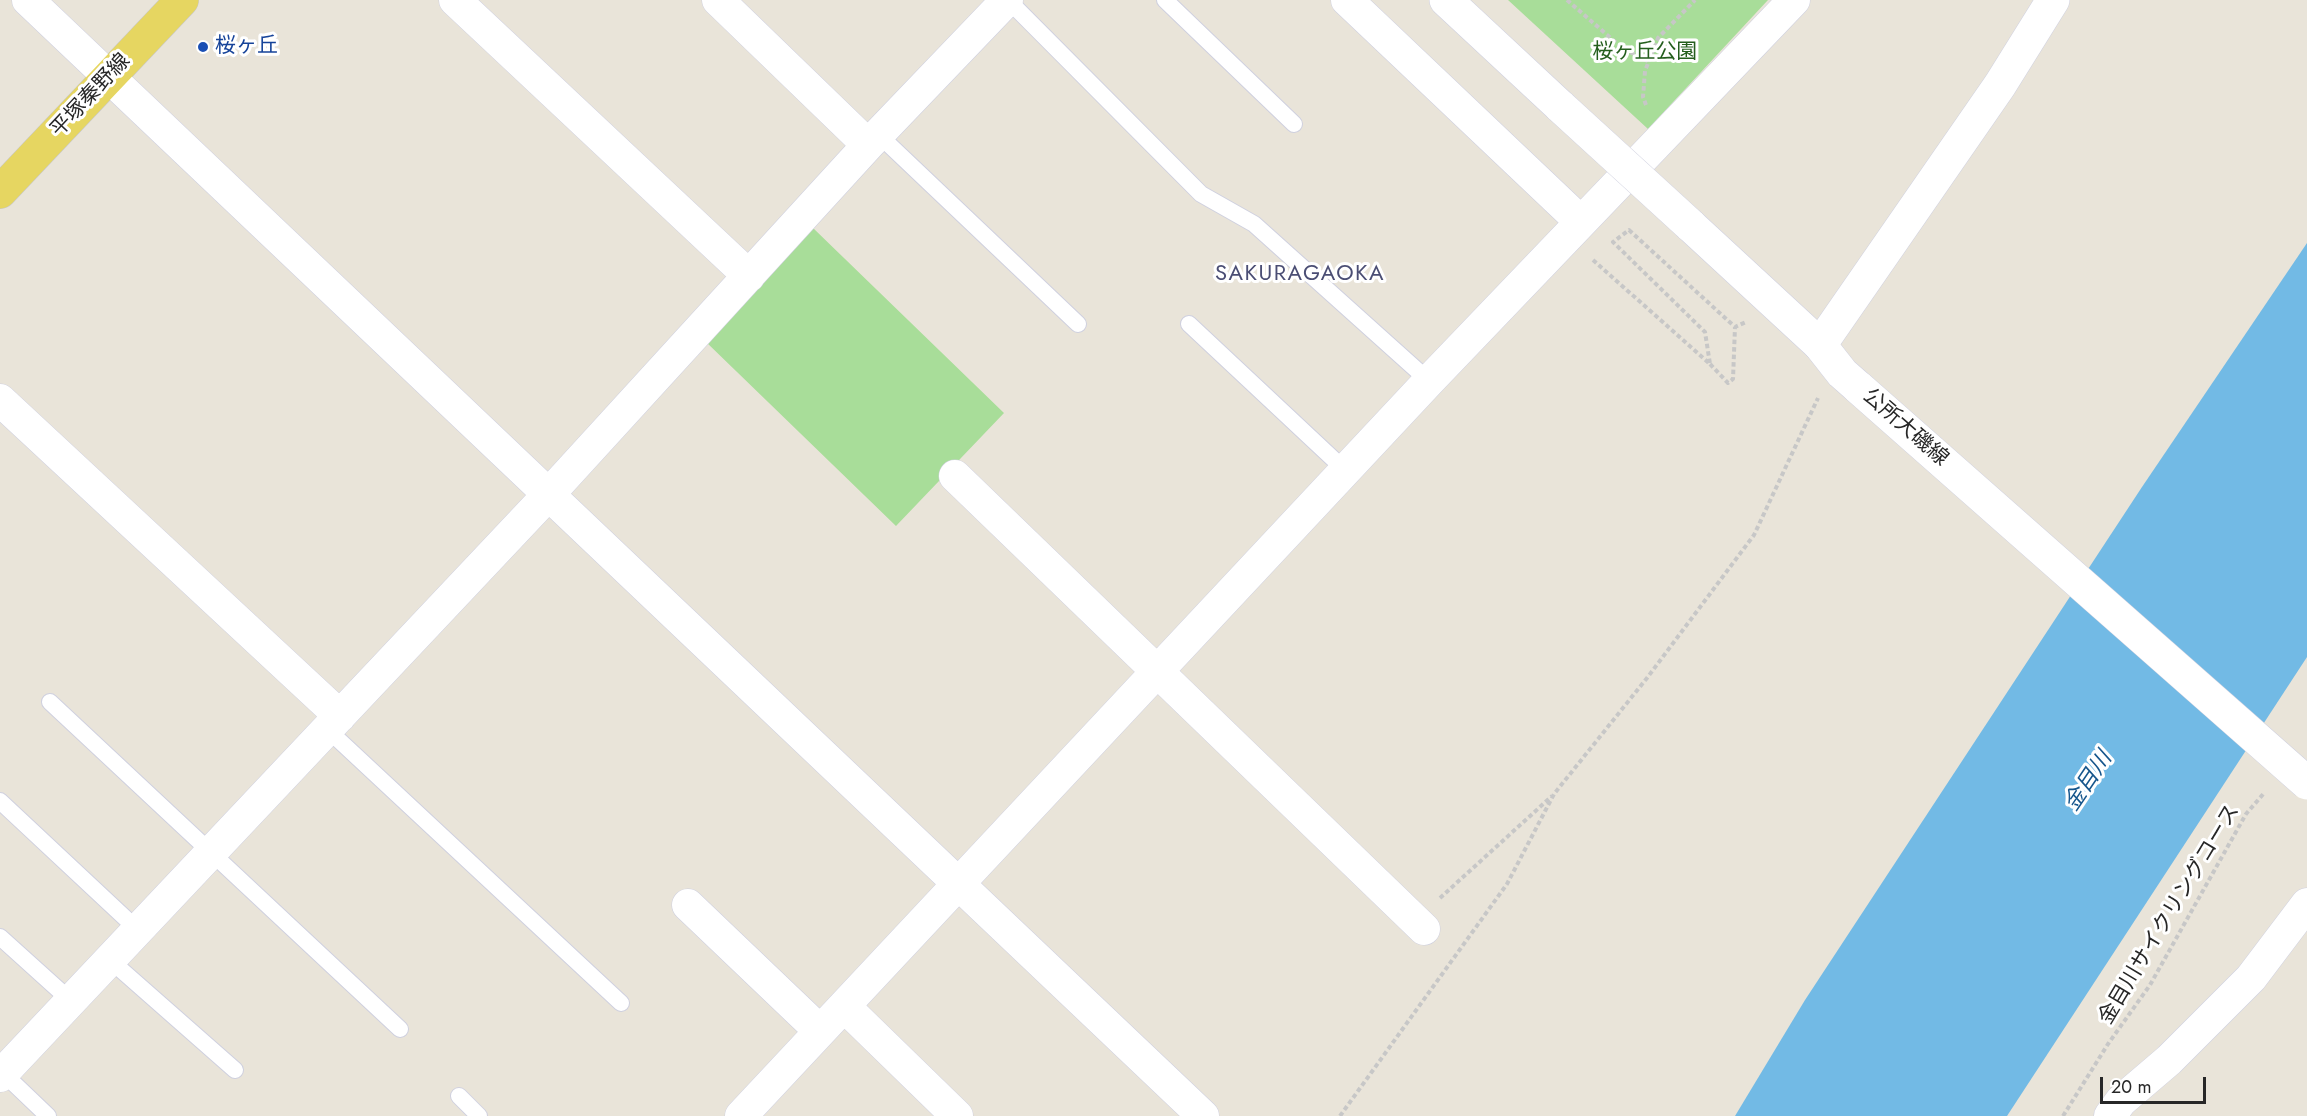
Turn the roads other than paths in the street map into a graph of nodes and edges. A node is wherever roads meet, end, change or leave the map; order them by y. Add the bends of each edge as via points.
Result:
1 (28, 0) edge
2 (182, 0) edge
3 (455, 0) edge
4 (718, 0) edge
5 (1007, 0) edge
6 (1165, 0) edge
7 (1347, 0) edge
8 (1446, 0) edge
9 (1794, 0) edge
10 (2053, 0) edge
11 (109, 76) junction
12 (1294, 124) dead end
13 (874, 140) junction
14 (0, 192) edge
15 (1580, 221) junction
16 (748, 276) junction
17 (1078, 324) dead end
18 (1189, 324) dead end
19 (1820, 345) junction
20 (1429, 381) junction
21 (0, 400) edge
22 (1345, 470) junction
23 (955, 476) dead end
24 (549, 494) junction
25 (1156, 672) junction
26 (50, 702) dead end
27 (333, 723) junction
28 (2307, 783) edge
29 (0, 801) edge
30 (211, 852) junction
31 (958, 884) junction
32 (2307, 904) edge
33 (688, 905) dead end
34 (1420, 925) road end
35 (138, 930) junction
36 (0, 937) edge
37 (110, 960) junction
38 (71, 1001) junction
39 (621, 1003) dead end
40 (844, 1006) junction
41 (400, 1029) dead end
42 (820, 1031) junction
43 (235, 1070) dead end
44 (1, 1075) edge
45 (459, 1096) dead end
46 (48, 1116) edge
47 (479, 1116) edge
48 (741, 1116) edge
49 (957, 1116) edge
50 (1203, 1116) edge
51 (2110, 1116) edge

1 - 11 street
2 - 11 main road, 平塚秦野線
3 - 16 street
4 - 13 street
5 - 13 street
5 - 20 lane via 1201,194 1254,224
6 - 12 lane
7 - 15 street
8 - 19 main road, 公所大磯線, bridge
9 - 15 street
10 - 19 main road via 2000,85
11 - 14 main road, 平塚秦野線
11 - 24 street
13 - 16 street
13 - 17 lane
15 - 20 street
16 - 24 street
18 - 22 lane
19 - 28 main road, 公所大磯線, bridge via 1842,373
20 - 22 street
21 - 27 street
22 - 25 street
23 - 25 street
24 - 27 street
24 - 31 street
25 - 31 street
25 - 34 street
26 - 30 lane
27 - 30 street
27 - 39 lane
29 - 35 lane
30 - 35 street
30 - 41 lane
31 - 40 street
31 - 50 street
32 - 51 street via 2252,978 2121,1101
33 - 42 street
35 - 37 street
36 - 38 lane
37 - 38 street
37 - 43 lane
38 - 44 street
40 - 42 street
40 - 49 street
42 - 48 street
44 - 46 lane
45 - 47 lane

